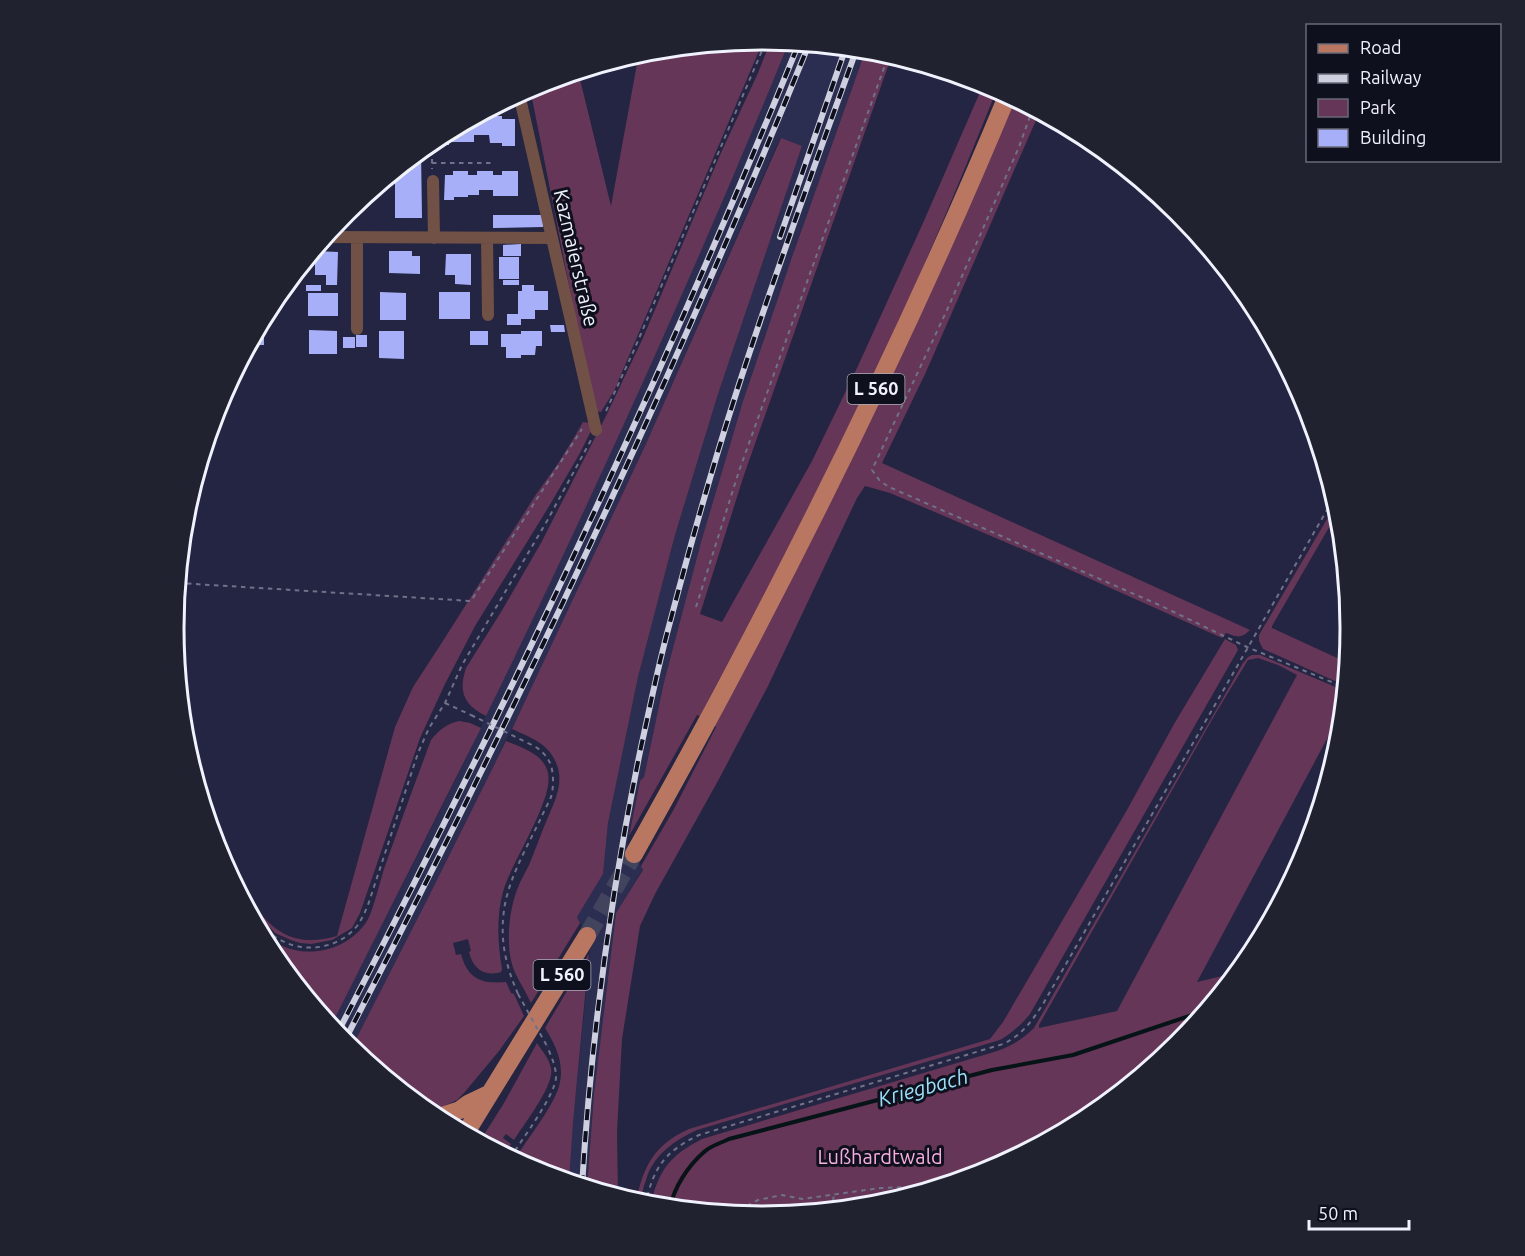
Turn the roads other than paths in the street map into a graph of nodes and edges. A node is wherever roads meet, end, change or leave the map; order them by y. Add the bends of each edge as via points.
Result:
1 (521, 103) edge
2 (1004, 103) edge
3 (433, 181) road end
4 (337, 237) edge
5 (357, 238) junction
6 (434, 238) junction
7 (487, 238) junction
8 (552, 238) junction
9 (488, 315) dead end
10 (357, 329) dead end
11 (595, 425) road end
12 (634, 854) tunnel mouth
13 (587, 936) tunnel mouth
14 (489, 1094) junction
15 (448, 1114) edge
16 (469, 1127) edge

1 - 8 street, Kazmaierstraße
2 - 12 main road, L 560 via 916,302 789,565
3 - 6 street
4 - 5 street
5 - 6 street
5 - 10 street
6 - 7 street
7 - 8 street
7 - 9 street
8 - 11 street, Kazmaierstraße
13 - 14 main road, L 560
14 - 15 main road
14 - 16 main road, L 560

